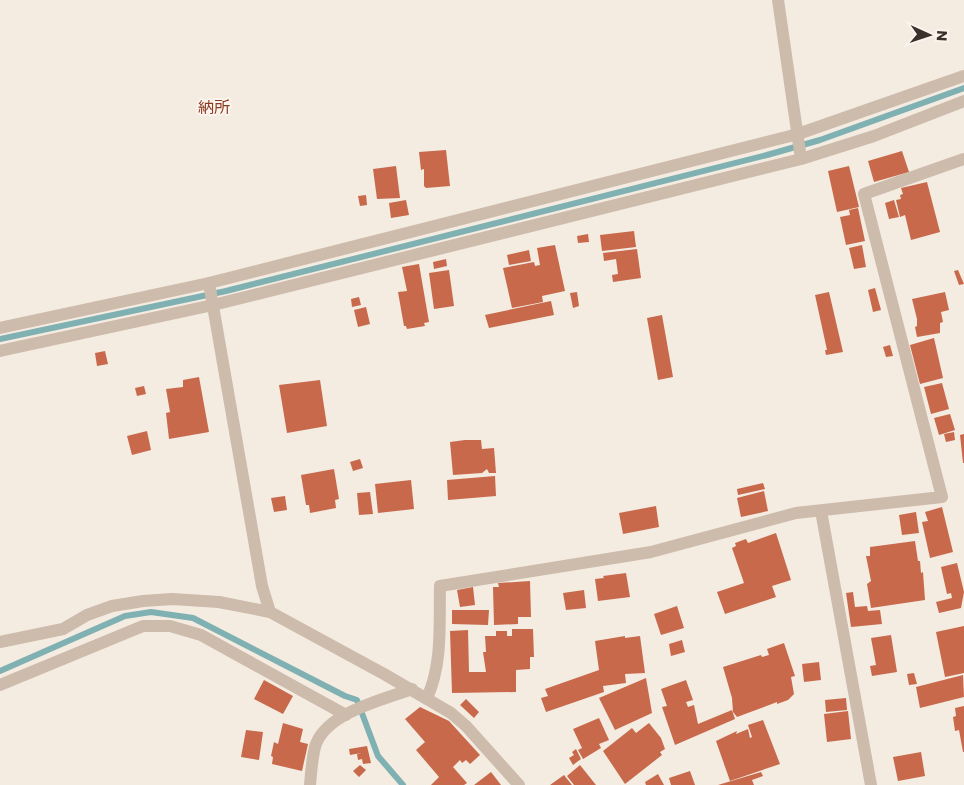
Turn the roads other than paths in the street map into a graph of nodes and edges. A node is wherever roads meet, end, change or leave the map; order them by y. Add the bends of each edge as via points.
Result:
1 (778, 0) edge
2 (964, 76) edge
3 (964, 101) edge
4 (798, 134) junction
5 (801, 159) junction
6 (964, 159) edge
7 (209, 283) junction
8 (213, 305) junction
9 (0, 328) edge
10 (0, 352) edge
11 (821, 511) junction
12 (270, 612) junction
13 (0, 642) edge
14 (0, 685) edge
15 (412, 689) junction
16 (427, 698) junction
17 (348, 714) junction
18 (310, 785) edge
19 (519, 785) edge
20 (872, 785) edge

1 - 4 street
2 - 4 street
3 - 5 street via 874,136
4 - 5 street
4 - 7 street
5 - 8 street
6 - 11 street via 864,194 942,497
7 - 8 street
7 - 9 street
8 - 10 street
8 - 12 street via 262,586
11 - 16 street via 796,513 651,552 440,586 438,663
11 - 20 street
12 - 13 street via 219,602 143,601 112,606 63,629
12 - 15 street
14 - 17 street via 128,630 156,624 184,628 201,635
15 - 16 street
15 - 17 street
16 - 19 street via 466,726
17 - 18 street via 324,730 315,745

